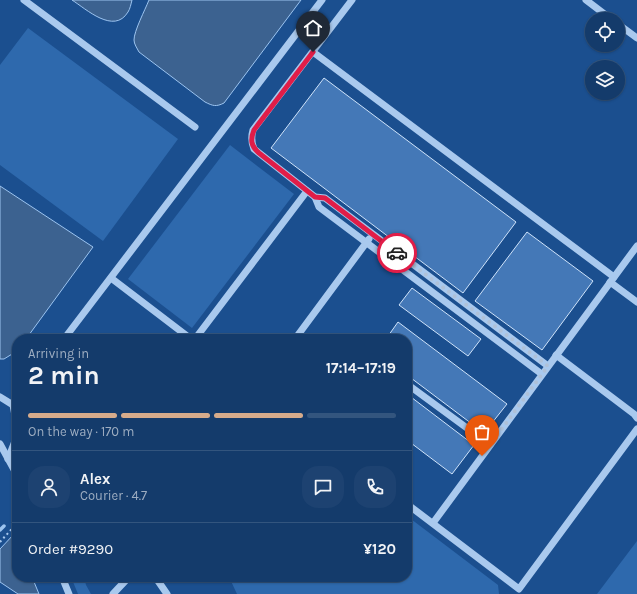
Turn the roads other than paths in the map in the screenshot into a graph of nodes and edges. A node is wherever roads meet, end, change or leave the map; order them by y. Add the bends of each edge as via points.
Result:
1 (24, 0) edge
2 (322, 0) edge
3 (352, 0) edge
4 (586, 0) edge
5 (602, 12) edge
6 (625, 29) edge
7 (637, 38) edge
8 (313, 52) junction
9 (195, 126) dead end
10 (307, 191) junction
11 (315, 197) junction
12 (373, 234) junction
13 (366, 243) junction
14 (637, 246) edge
15 (111, 278) junction
16 (612, 279) junction
17 (637, 302) edge
18 (68, 334) edge
19 (184, 334) edge
20 (199, 334) edge
21 (299, 334) edge
22 (556, 355) junction
23 (548, 366) junction
24 (539, 372) dead end
25 (412, 388) edge
26 (0, 397) edge
27 (12, 402) edge
28 (637, 418) edge
29 (637, 429) edge
30 (0, 444) edge
31 (490, 445) junction
32 (12, 449) edge
33 (8, 459) junction
34 (12, 466) edge
35 (412, 508) edge
36 (433, 523) junction
37 (64, 582) edge
38 (123, 582) edge
39 (159, 582) edge
40 (69, 594) edge
41 (113, 594) edge
42 (167, 594) edge

1 - 9 street
2 - 15 street
3 - 8 street
4 - 5 street
6 - 7 street
8 - 10 street via 251,137 254,149
8 - 16 street
10 - 11 street
10 - 20 street
11 - 12 street via 325,198
11 - 13 street via 319,207
12 - 13 street
12 - 23 street
13 - 21 street
13 - 24 street
14 - 16 street
15 - 18 street
15 - 19 street
16 - 17 street
16 - 22 street
22 - 23 street
22 - 28 street
23 - 31 street
25 - 31 street
26 - 27 street
29 - 36 street via 519,589
30 - 33 street
31 - 36 street
32 - 33 street
33 - 34 street
35 - 36 street
37 - 40 street
38 - 41 street
39 - 42 street

